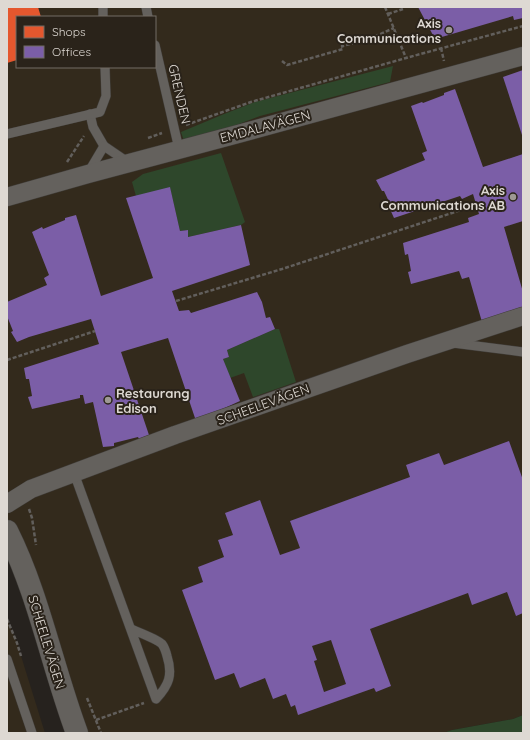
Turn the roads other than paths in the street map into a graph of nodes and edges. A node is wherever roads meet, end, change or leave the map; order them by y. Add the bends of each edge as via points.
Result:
1 (156, 49) edge
2 (523, 56) edge
3 (105, 68) edge
4 (90, 114) junction
5 (7, 134) edge
6 (104, 146) junction
7 (180, 149) junction
8 (130, 163) junction
9 (88, 174) junction
10 (7, 197) edge
11 (523, 316) edge
12 (443, 342) junction
13 (523, 352) edge
14 (74, 473) junction
15 (7, 504) edge
16 (7, 531) edge
17 (131, 629) junction
18 (7, 659) edge
19 (32, 733) edge
20 (77, 733) edge

1 - 7 lane, GRENDEN
2 - 7 street, EMDALAVÄGEN
3 - 4 lane via 106,96 100,112
4 - 5 lane
4 - 6 lane
6 - 8 lane
6 - 9 lane
7 - 8 street, EMDALAVÄGEN
8 - 9 street, EMDALAVÄGEN
9 - 10 street, EMDALAVÄGEN
11 - 12 street, SCHEELEVÄGEN
12 - 13 lane
12 - 14 street, SCHEELEVÄGEN via 298,391
14 - 15 street, SCHEELEVÄGEN via 31,489
14 - 17 lane
16 - 20 street, SCHEELEVÄGEN via 24,570
17 - 17 lane via 156,699 164,691 169,680 170,667 166,650 162,644
18 - 19 lane

